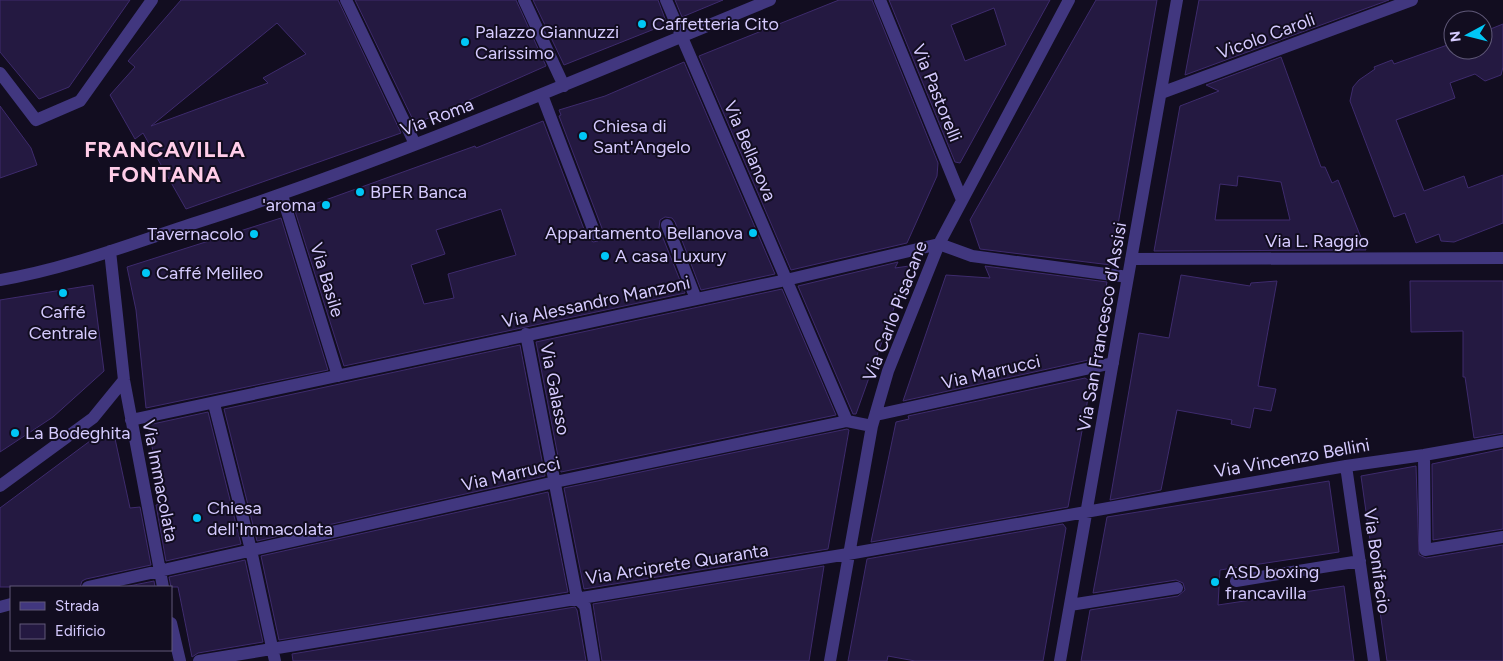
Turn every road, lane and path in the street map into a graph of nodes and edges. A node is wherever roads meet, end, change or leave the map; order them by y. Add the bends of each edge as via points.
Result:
1 (152, 0) edge
2 (346, 0) edge
3 (524, 0) edge
4 (666, 0) edge
5 (770, 0) edge
6 (880, 0) edge
7 (1070, 0) edge
8 (1177, 0) edge
9 (1412, 0) edge
10 (682, 36) junction
11 (0, 73) edge
12 (564, 86) junction
13 (1161, 93) junction
14 (542, 95) junction
15 (415, 144) junction
16 (282, 195) junction
17 (962, 200) junction
18 (667, 225) dead end
19 (595, 234) dead end
20 (939, 244) junction
21 (110, 250) junction
22 (1503, 258) edge
23 (1132, 259) junction
24 (1128, 277) junction
25 (0, 280) edge
26 (786, 280) junction
27 (696, 299) junction
28 (526, 334) junction
29 (1113, 363) junction
30 (338, 376) junction
31 (124, 380) junction
32 (214, 404) junction
33 (131, 420) junction
34 (847, 421) junction
35 (874, 421) junction
36 (1503, 440) edge
37 (1424, 455) junction
38 (1346, 466) junction
39 (555, 482) junction
40 (0, 486) edge
41 (1087, 512) junction
42 (1503, 537) edge
43 (251, 550) junction
44 (848, 554) junction
45 (1360, 561) junction
46 (159, 571) junction
47 (1236, 581) dead end
48 (92, 586) edge
49 (163, 586) edge
50 (1177, 588) dead end
51 (577, 598) junction
52 (1070, 605) junction
53 (172, 627) edge
54 (274, 655) edge
55 (180, 661) edge
56 (199, 661) edge
57 (594, 661) edge
58 (830, 661) edge
59 (1060, 661) edge
60 (1374, 661) edge

1 - 11 street via 80,101 36,120
2 - 15 street
3 - 12 street
4 - 10 street, Via Bellanova
5 - 10 street, Via Roma
6 - 17 street, Via Pastorelli
7 - 17 street, Via Carlo Pisacane
8 - 13 street, Via San Francesco d'Assisi
9 - 13 street, Vicolo Caroli
10 - 12 street, Via Roma
10 - 26 street, Via Bellanova
12 - 14 street, Via Roma
13 - 23 street, Via San Francesco d'Assisi
14 - 15 street, Via Roma
14 - 19 street
15 - 16 street, Via Roma
16 - 21 street, Via Roma
16 - 30 street, Via Basile
17 - 20 street, Via Carlo Pisacane
18 - 27 street
20 - 24 street via 972,256
20 - 26 street, Via Alessandro Manzoni
20 - 35 street, Via Carlo Pisacane via 888,371
21 - 25 street, Via Roma
21 - 31 street, Via Immacolata
22 - 23 street, Via L. Raggio
23 - 24 street, Via San Francesco d'Assisi
24 - 29 street, Via San Francesco d'Assisi
26 - 27 street, Via Alessandro Manzoni
26 - 34 street, Via Bellanova
27 - 28 street, Via Alessandro Manzoni
28 - 30 street, Via Alessandro Manzoni
28 - 39 street, Via Galasso
29 - 35 street, Via Marrucci
29 - 41 street, Via San Francesco d'Assisi
30 - 32 street, Via Alessandro Manzoni
31 - 33 street, Via Immacolata
31 - 40 street via 94,418
32 - 33 street, Via Alessandro Manzoni
32 - 43 street
33 - 46 street, Via Immacolata
34 - 35 street, Via Marrucci
34 - 39 street, Via Marrucci
35 - 44 street, Via Carlo Pisacane
36 - 37 street, Via Vincenzo Bellini
37 - 38 street, Via Vincenzo Bellini
37 - 42 street via 1425,550
38 - 41 street, Via Vincenzo Bellini
38 - 45 street, Via Bonifacio
39 - 43 street, Via Marrucci
39 - 51 street, Via Galasso
41 - 44 street, Via Arciprete Quaranta
41 - 52 street, Via San Francesco d'Assisi
43 - 46 street, Via Marrucci
43 - 54 street
44 - 51 street, Via Arciprete Quaranta
44 - 58 street, Via Carlo Pisacane
45 - 47 street
45 - 60 street, Via Bonifacio
46 - 48 street, Via Marrucci
46 - 49 street, Via Immacolata
50 - 52 street
51 - 54 street, Via Arciprete Quaranta
51 - 57 street, Via Galasso via 585,606
52 - 59 street, Via San Francesco d'Assisi
53 - 55 street
54 - 56 street, Via Arciprete Quaranta

